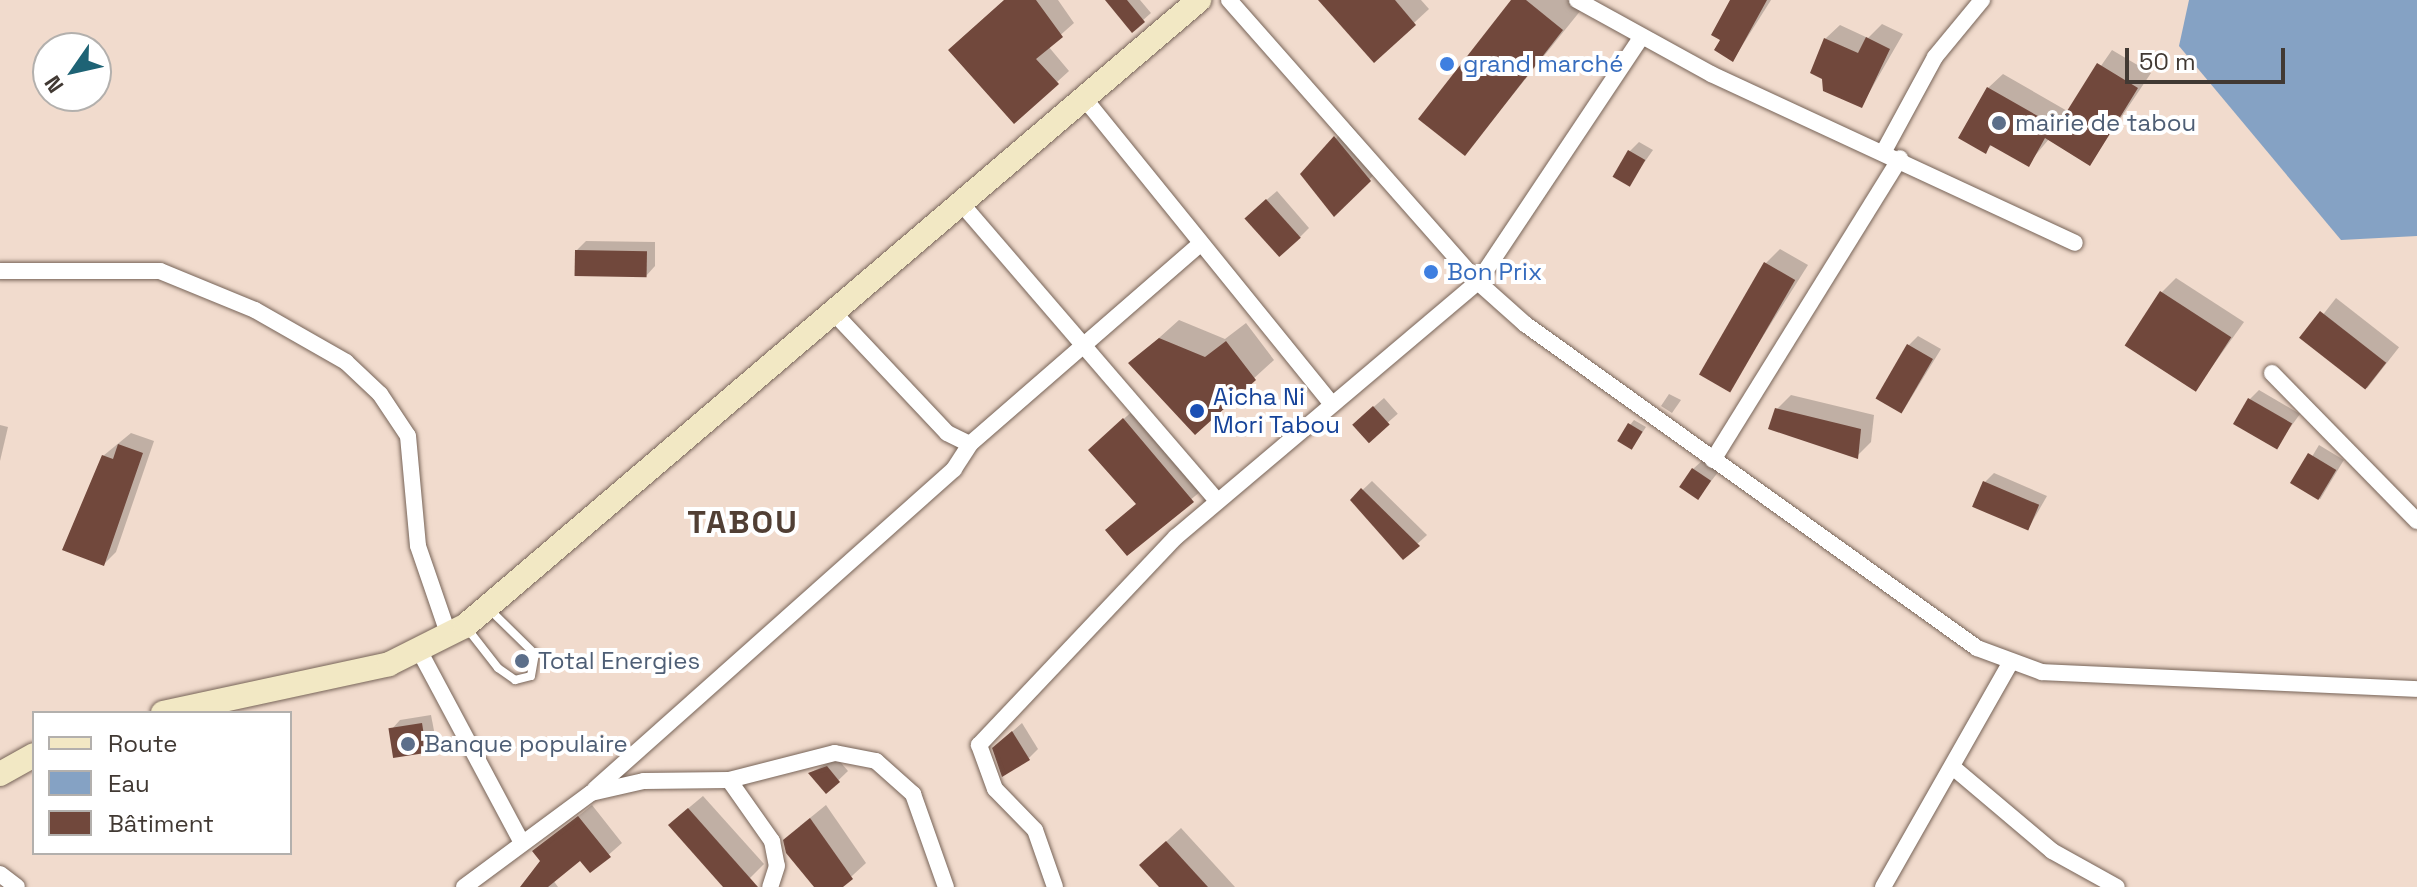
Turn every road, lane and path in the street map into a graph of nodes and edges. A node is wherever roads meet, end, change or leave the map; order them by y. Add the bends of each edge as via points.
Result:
1 (1199, 0) edge
2 (1229, 0) edge
3 (1577, 0) edge
4 (1982, 0) edge
5 (1641, 38) junction
6 (1084, 98) junction
7 (1892, 155) junction
8 (961, 203) junction
9 (1201, 243) junction
10 (2075, 243) dead end
11 (0, 271) edge
12 (1478, 282) junction
13 (834, 313) junction
14 (1082, 343) junction
15 (2272, 373) dead end
16 (1331, 403) junction
17 (970, 444) junction
18 (1713, 460) junction
19 (1217, 501) junction
20 (2417, 521) edge
21 (489, 609) junction
22 (457, 631) junction
23 (420, 652) junction
24 (2009, 665) junction
25 (2417, 689) edge
26 (171, 711) edge
27 (32, 756) edge
28 (1955, 769) junction
29 (0, 774) edge
30 (729, 780) junction
31 (591, 793) junction
32 (520, 839) junction
33 (0, 874) edge
34 (17, 887) edge
35 (464, 887) edge
36 (770, 887) edge
37 (946, 887) edge
38 (1055, 887) edge
39 (1883, 887) edge
40 (2116, 887) edge

1 - 6 street
2 - 12 street
3 - 5 street
4 - 7 street via 1935,57
5 - 7 street
5 - 12 street
6 - 8 street
6 - 9 street
7 - 10 street
7 - 18 street
8 - 13 street
8 - 14 street
9 - 14 street
9 - 16 street
11 - 22 street via 160,271 255,310 346,362 380,394 408,436 418,546
12 - 16 street
12 - 18 street via 1587,374
13 - 17 street via 947,433
13 - 21 street
14 - 17 street
14 - 19 street
15 - 20 street
16 - 19 street
17 - 31 street via 943,479
18 - 24 street
19 - 38 street via 1131,579 979,745 995,789 1035,830
21 - 22 street
21 - 22 lane via 535,654 531,676 515,680
22 - 23 street
23 - 26 street
23 - 32 street
24 - 25 street
24 - 28 street
27 - 29 street
28 - 39 street
28 - 40 street via 2052,851
30 - 31 street via 644,781
30 - 36 street via 772,841 777,866
30 - 37 street via 821,755 876,761 924,813
31 - 32 street
32 - 35 street
33 - 34 street

